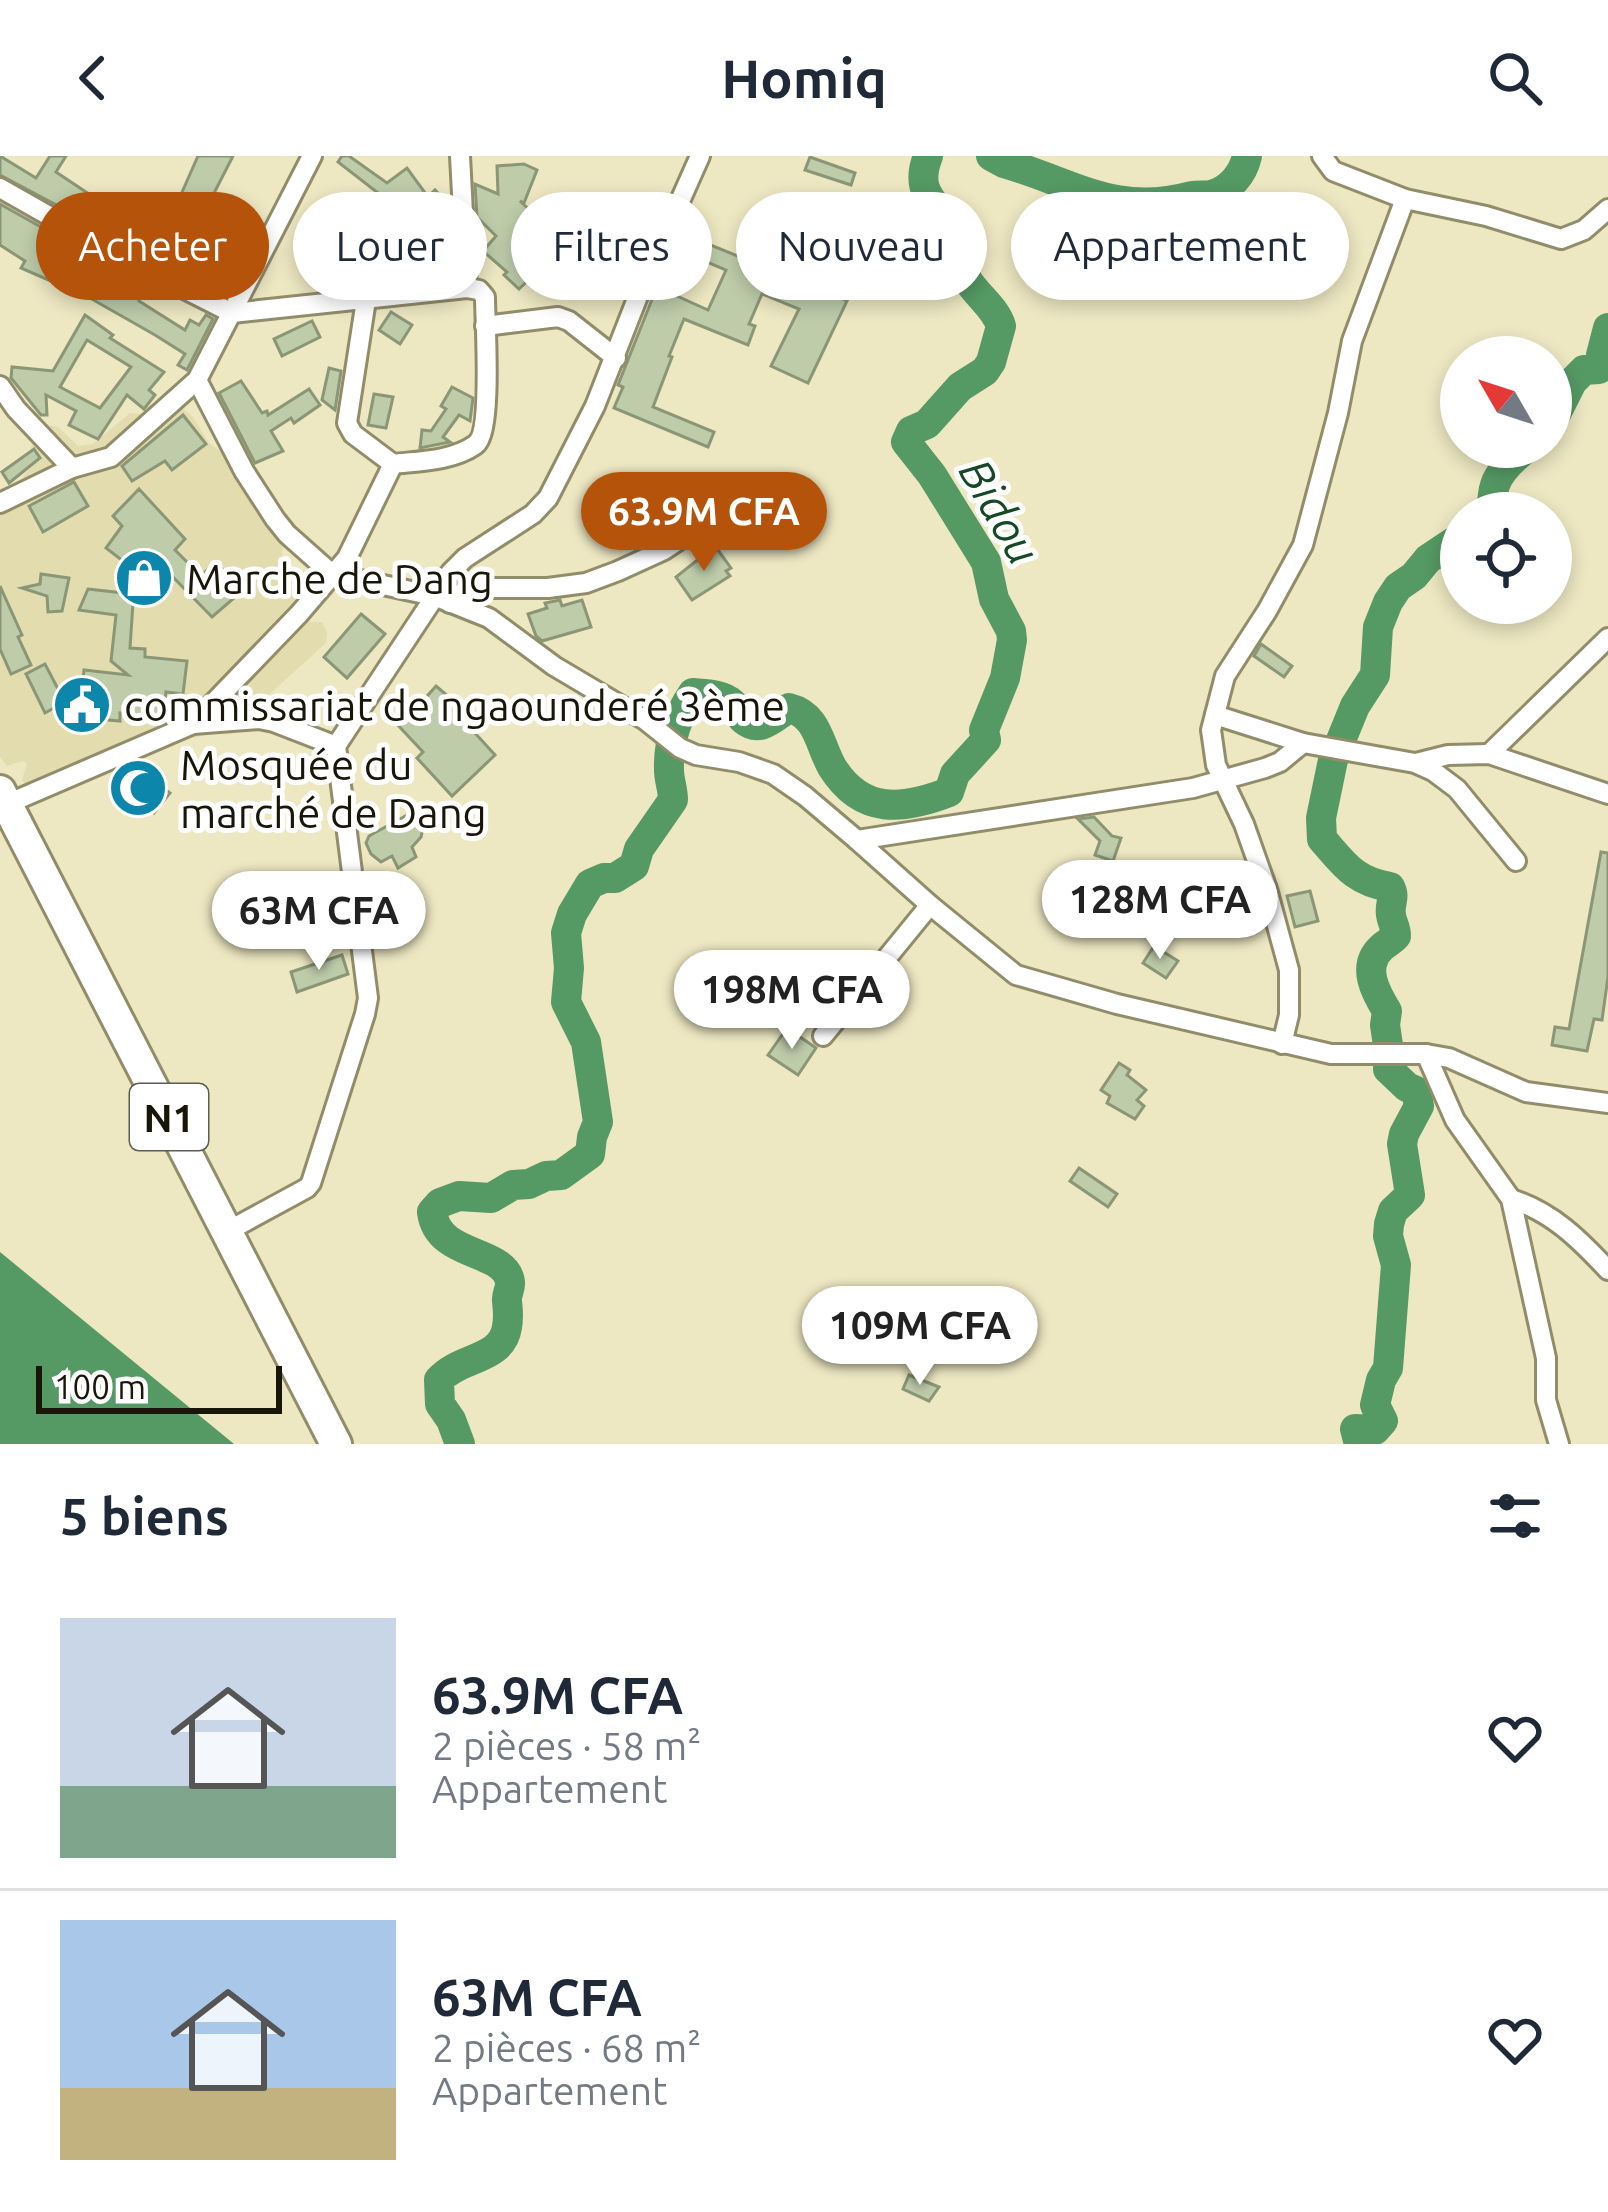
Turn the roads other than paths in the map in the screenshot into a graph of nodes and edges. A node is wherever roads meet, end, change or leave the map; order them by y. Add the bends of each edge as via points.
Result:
1 (312, 156) edge
2 (460, 156) edge
3 (700, 156) edge
4 (1322, 156) edge
5 (0, 188) edge
6 (462, 192) edge
7 (1405, 200) junction
8 (1608, 209) edge
9 (366, 300) joint
10 (485, 300) edge
11 (232, 313) junction
12 (485, 326) junction
13 (616, 358) junction
14 (196, 380) junction
15 (0, 386) edge
16 (393, 464) junction
17 (72, 468) junction
18 (736, 490) dead end
19 (0, 503) edge
20 (332, 574) junction
21 (442, 600) junction
22 (1608, 638) edge
23 (1215, 715) junction
24 (193, 724) junction
25 (1303, 743) junction
26 (336, 746) junction
27 (1489, 754) junction
28 (1414, 763) junction
29 (1221, 781) junction
30 (1608, 794) edge
31 (3, 797) edge
32 (857, 840) junction
33 (1516, 861) dead end
34 (930, 905) junction
35 (823, 1036) dead end
36 (1282, 1044) junction
37 (1426, 1054) junction
38 (1608, 1103) edge
39 (1511, 1199) junction
40 (228, 1232) junction
41 (1608, 1270) edge
42 (336, 1444) edge
43 (1559, 1444) edge

1 - 11 street
2 - 6 street
3 - 13 street
4 - 7 street via 1334,171
5 - 11 street
7 - 8 street via 1561,239
7 - 23 street via 1352,341 1303,545 1225,676
9 - 11 street
9 - 16 street via 347,423
10 - 12 street
11 - 14 street
12 - 13 street via 557,317
12 - 16 street via 481,440 453,454
13 - 21 street via 548,499 465,558
14 - 17 street via 124,448
14 - 20 street via 275,519
15 - 17 street
16 - 20 street via 354,547
17 - 19 street
18 - 21 street via 664,550 586,583 468,588
20 - 21 street
20 - 24 street
21 - 26 street
21 - 32 street via 489,617 680,748 773,774
22 - 27 street
23 - 25 street
23 - 29 street via 1212,751
24 - 26 street via 260,719
24 - 31 street
25 - 28 street
25 - 29 street via 1280,762
26 - 40 street via 365,1014 311,1183
27 - 28 street
27 - 30 street
28 - 33 street via 1457,789
29 - 32 street
29 - 36 street via 1244,824 1289,970
31 - 40 highway, N1
32 - 34 street
34 - 35 street
34 - 36 street via 1016,975
36 - 37 street via 1331,1054
37 - 38 street via 1526,1092
37 - 39 street via 1456,1120
39 - 41 street via 1555,1219
39 - 43 street
40 - 42 highway, N1

